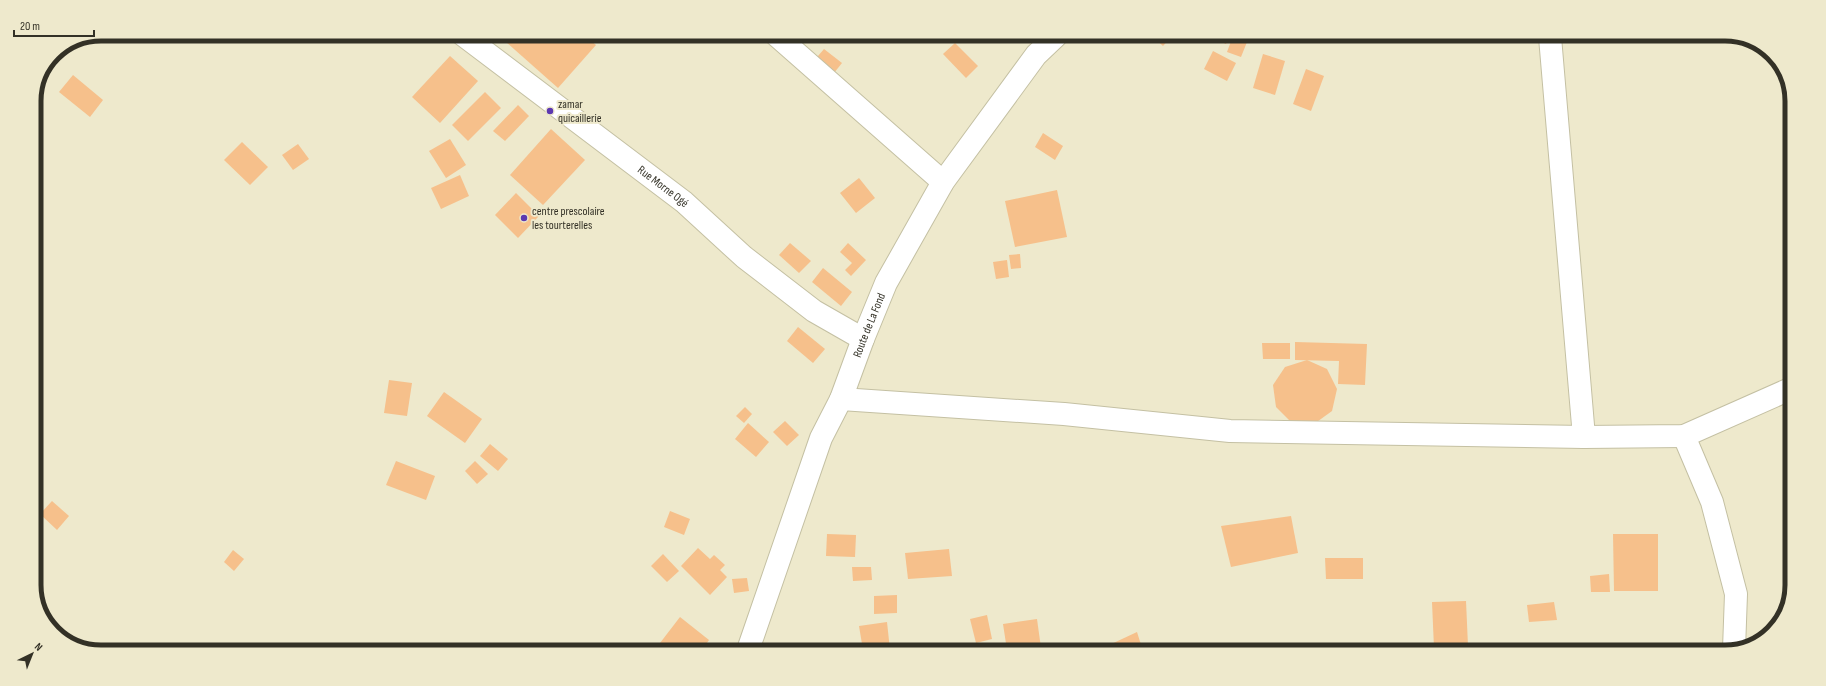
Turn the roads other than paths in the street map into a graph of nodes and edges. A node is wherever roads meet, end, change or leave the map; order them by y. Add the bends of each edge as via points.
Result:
1 (471, 41) edge
2 (783, 41) edge
3 (1051, 41) edge
4 (1550, 41) edge
5 (943, 182) junction
6 (862, 339) junction
7 (1785, 391) edge
8 (841, 399) junction
9 (1684, 436) junction
10 (1584, 437) junction
11 (1734, 644) edge
12 (750, 645) edge

1 - 6 street, Rue Morne Ogé via 684,202 744,257 814,310
2 - 5 street
3 - 5 street, Route de La Fond via 1036,55
4 - 10 street
5 - 6 street, Route de La Fond via 886,283
6 - 8 street, Route de La Fond
7 - 9 street
8 - 10 street via 1064,414 1230,431
8 - 12 street, Route de La Fond via 821,438
9 - 10 street
9 - 11 street via 1712,502 1736,594

